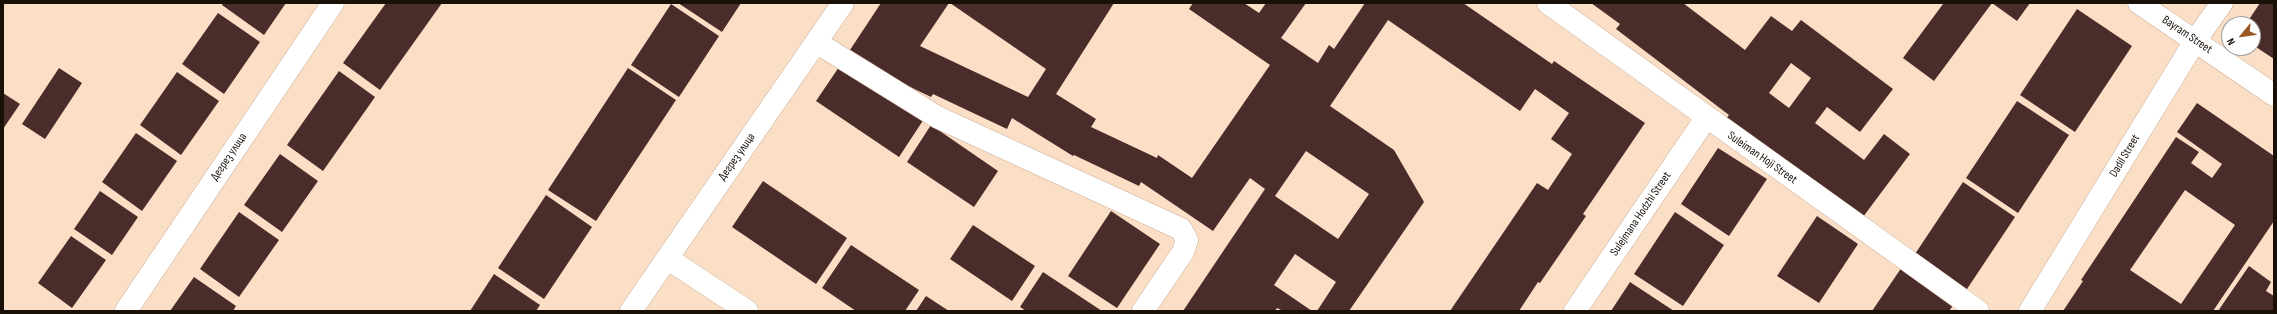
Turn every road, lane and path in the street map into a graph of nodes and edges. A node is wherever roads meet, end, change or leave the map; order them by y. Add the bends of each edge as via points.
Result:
1 (332, 3) edge
2 (843, 3) edge
3 (1548, 3) edge
4 (2139, 3) edge
5 (2222, 3) edge
6 (2195, 41) junction
7 (816, 42) junction
8 (2274, 95) edge
9 (1706, 118) junction
10 (667, 258) junction
11 (126, 311) edge
12 (631, 311) edge
13 (747, 311) edge
14 (1143, 311) edge
15 (1575, 311) edge
16 (1978, 311) edge
17 (2030, 311) edge

1 - 11 street, Дегрез улица
2 - 7 street, Дегрез улица
3 - 9 street, Suleiman Hoji Street
4 - 6 street, Bayram Street
5 - 6 street, Dadil Street
6 - 8 street, Bayram Street
6 - 17 street, Dadil Street
7 - 10 street, Дегрез улица
7 - 14 street via 937,117 1182,229 1187,240 1183,252
9 - 15 street, Sulejmana Hodzhi Street
9 - 16 street, Suleiman Hoji Street
10 - 12 street, Дегрез улица
10 - 13 street

